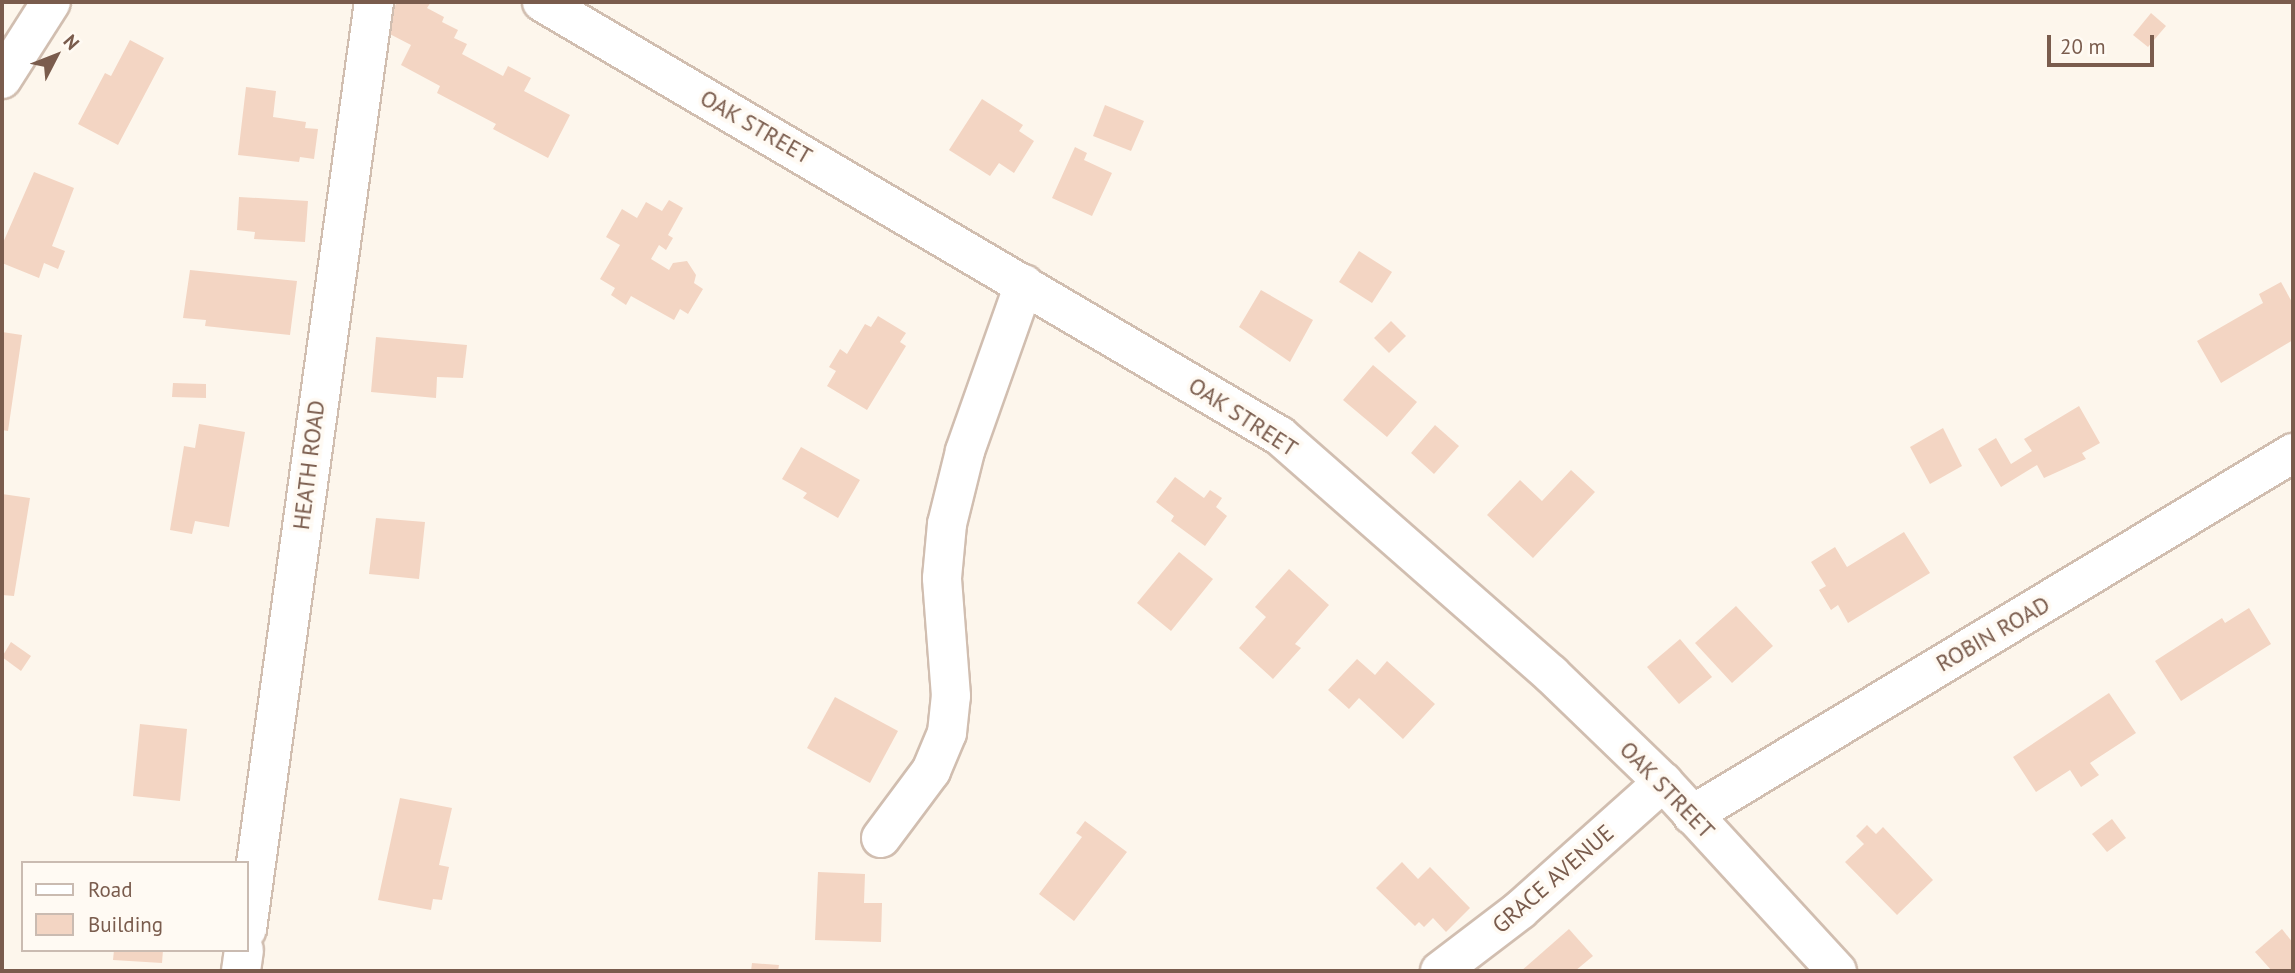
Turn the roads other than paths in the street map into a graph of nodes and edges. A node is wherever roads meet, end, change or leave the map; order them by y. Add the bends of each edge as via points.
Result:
1 (51, 2) edge
2 (373, 2) edge
3 (542, 2) edge
4 (2, 79) edge
5 (1024, 284) junction
6 (2293, 453) edge
7 (1663, 782) junction
8 (1692, 815) junction
9 (881, 838) dead end
10 (248, 922) edge
11 (244, 952) edge
12 (242, 971) edge
13 (1440, 971) edge
14 (1837, 971) edge

1 - 4 street
2 - 10 street, HEATH ROAD
3 - 5 street, OAK STREET
5 - 7 street, OAK STREET via 1280,436 1505,630
5 - 9 street via 965,451 947,524 942,578 951,696 947,733 931,771
6 - 8 street, ROBIN ROAD
7 - 8 street, OAK STREET
7 - 13 street, GRACE AVENUE via 1520,910
8 - 14 street, OAK STREET
11 - 12 street

